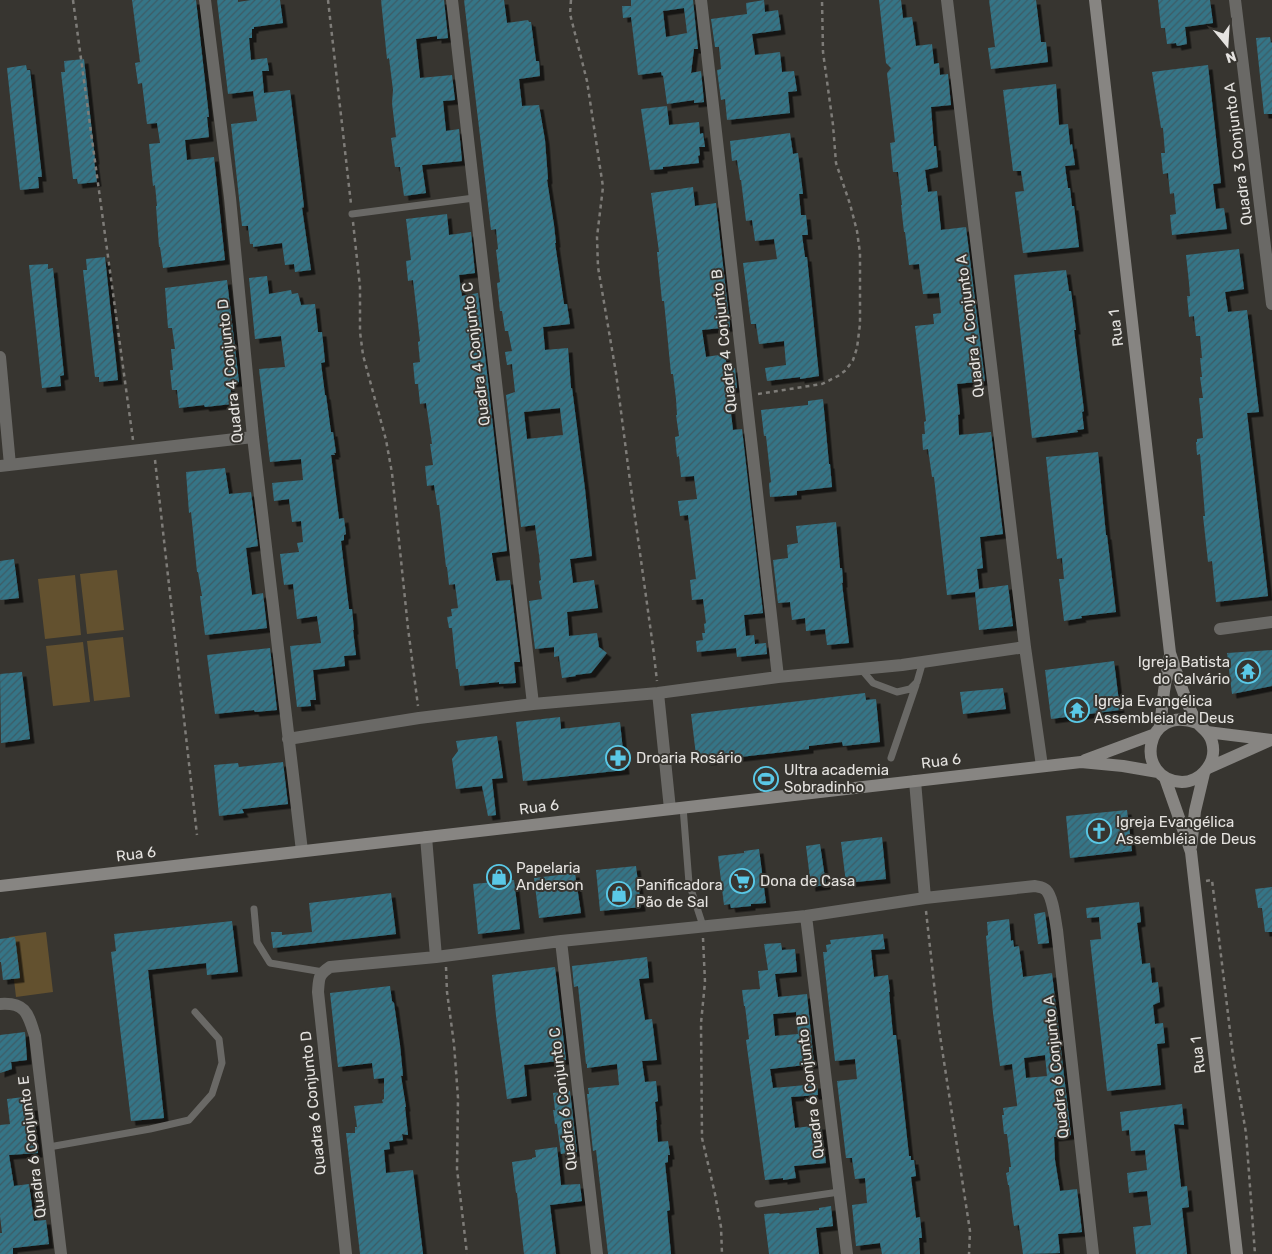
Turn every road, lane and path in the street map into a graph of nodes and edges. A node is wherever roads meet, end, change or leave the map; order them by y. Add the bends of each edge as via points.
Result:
1 (73, 0) edge
2 (205, 0) edge
3 (328, 0) edge
4 (452, 0) edge
5 (571, 0) edge
6 (702, 0) edge
7 (822, 0) edge
8 (946, 0) edge
9 (1095, 0) edge
10 (1235, 0) edge
11 (474, 198) junction
12 (352, 214) junction
13 (1272, 304) edge
14 (0, 358) edge
15 (746, 396) junction
16 (253, 437) junction
17 (154, 449) junction
18 (134, 451) junction
19 (5, 466) edge
20 (1272, 622) edge
21 (1220, 629) dead end
22 (1025, 647) junction
23 (1170, 653) junction
24 (923, 661) junction
25 (860, 669) junction
26 (778, 677) junction
27 (917, 682) junction
28 (658, 693) junction
29 (533, 704) junction
30 (419, 718) junction
31 (1197, 723) junction
32 (1158, 730) junction
33 (1207, 732) junction
34 (288, 739) junction
35 (1271, 740) edge
36 (891, 758) dead end
37 (1081, 762) junction
38 (1042, 766) junction
39 (1206, 770) junction
40 (1162, 775) junction
41 (915, 781) junction
42 (677, 808) junction
43 (197, 835) dead end
44 (426, 837) junction
45 (302, 851) junction
46 (1191, 852) junction
47 (1194, 882) junction
48 (0, 886) edge
49 (925, 898) junction
50 (254, 909) dead end
51 (806, 916) junction
52 (703, 926) junction
53 (561, 941) junction
54 (441, 956) junction
55 (323, 972) junction
56 (0, 1004) edge
57 (195, 1012) dead end
58 (49, 1147) junction
59 (839, 1192) junction
60 (758, 1204) dead end
61 (342, 1252) edge
62 (61, 1254) edge
63 (467, 1254) edge
64 (597, 1254) edge
65 (722, 1254) edge
66 (847, 1254) edge
67 (969, 1254) edge
68 (1093, 1254) edge
69 (1237, 1254) edge
70 (1255, 1254) edge

1 - 18 path
2 - 16 street, Quadra 4 Conjunto D via 230,198
3 - 12 path
4 - 11 street, Quadra 4 Conjunto C
5 - 28 path via 570,14 587,81 603,186 597,237 598,267 616,373
6 - 15 street, Quadra 4 Conjunto B
7 - 15 path via 823,52 836,163 850,204 860,253 857,348 846,370 822,384
8 - 22 street, Quadra 4 Conjunto A
9 - 23 street, Rua 1
10 - 13 street, Quadra 3 Conjunto A
11 - 12 lane
11 - 29 street, Quadra 4 Conjunto C
12 - 30 path via 363,355 392,473
14 - 19 street
15 - 26 street, Quadra 4 Conjunto B
16 - 17 street
16 - 34 street, Quadra 4 Conjunto D
17 - 18 street
17 - 43 path
18 - 19 street
20 - 21 street
22 - 24 street
22 - 38 street, Quadra 4 Conjunto A
23 - 31 street
23 - 32 street
24 - 25 street
24 - 27 lane
25 - 26 street
25 - 27 lane via 873,683 897,692 910,689
26 - 28 street
27 - 36 lane
28 - 29 street
28 - 42 street
29 - 30 street
30 - 34 street
31 - 32 street via 1178,719
31 - 33 street
32 - 37 street, Rua 6
32 - 40 street via 1150,753
33 - 35 street
33 - 39 street via 1213,750
34 - 45 street, Quadra 4 Conjunto D
35 - 39 street
37 - 38 street, Rua 6
37 - 40 street, Rua 6 via 1123,766
38 - 41 street, Rua 6
39 - 40 street via 1185,782
39 - 46 street via 1195,811
40 - 46 street
41 - 42 street, Rua 6
41 - 49 street
42 - 44 street, Rua 6
42 - 52 lane via 689,884
44 - 45 street, Rua 6
44 - 54 street
45 - 48 street, Rua 6
46 - 47 street, Rua 1
47 - 69 street, Rua 1
47 - 70 path via 1212,880 1233,1056 1246,1133
49 - 51 street
49 - 67 path via 939,1029 970,1231
49 - 68 street, Quadra 6 Conjunto A via 1034,886 1042,887 1051,898
50 - 55 lane via 257,942 270,963
51 - 52 street
51 - 59 street, Quadra 6 Conjunto B
52 - 53 street
52 - 65 path via 702,1138 721,1227
53 - 54 street
53 - 64 street, Quadra 6 Conjunto C
54 - 55 street via 344,965 330,967
54 - 63 path via 454,1044 458,1098 457,1170
55 - 61 street, Quadra 6 Conjunto D via 318,978 318,992
56 - 58 street, Quadra 6 Conjunto E via 24,1009 31,1023
57 - 58 lane via 219,1039 222,1063 212,1094 190,1120
58 - 62 street, Quadra 6 Conjunto E
59 - 60 lane
59 - 66 street, Quadra 6 Conjunto B

